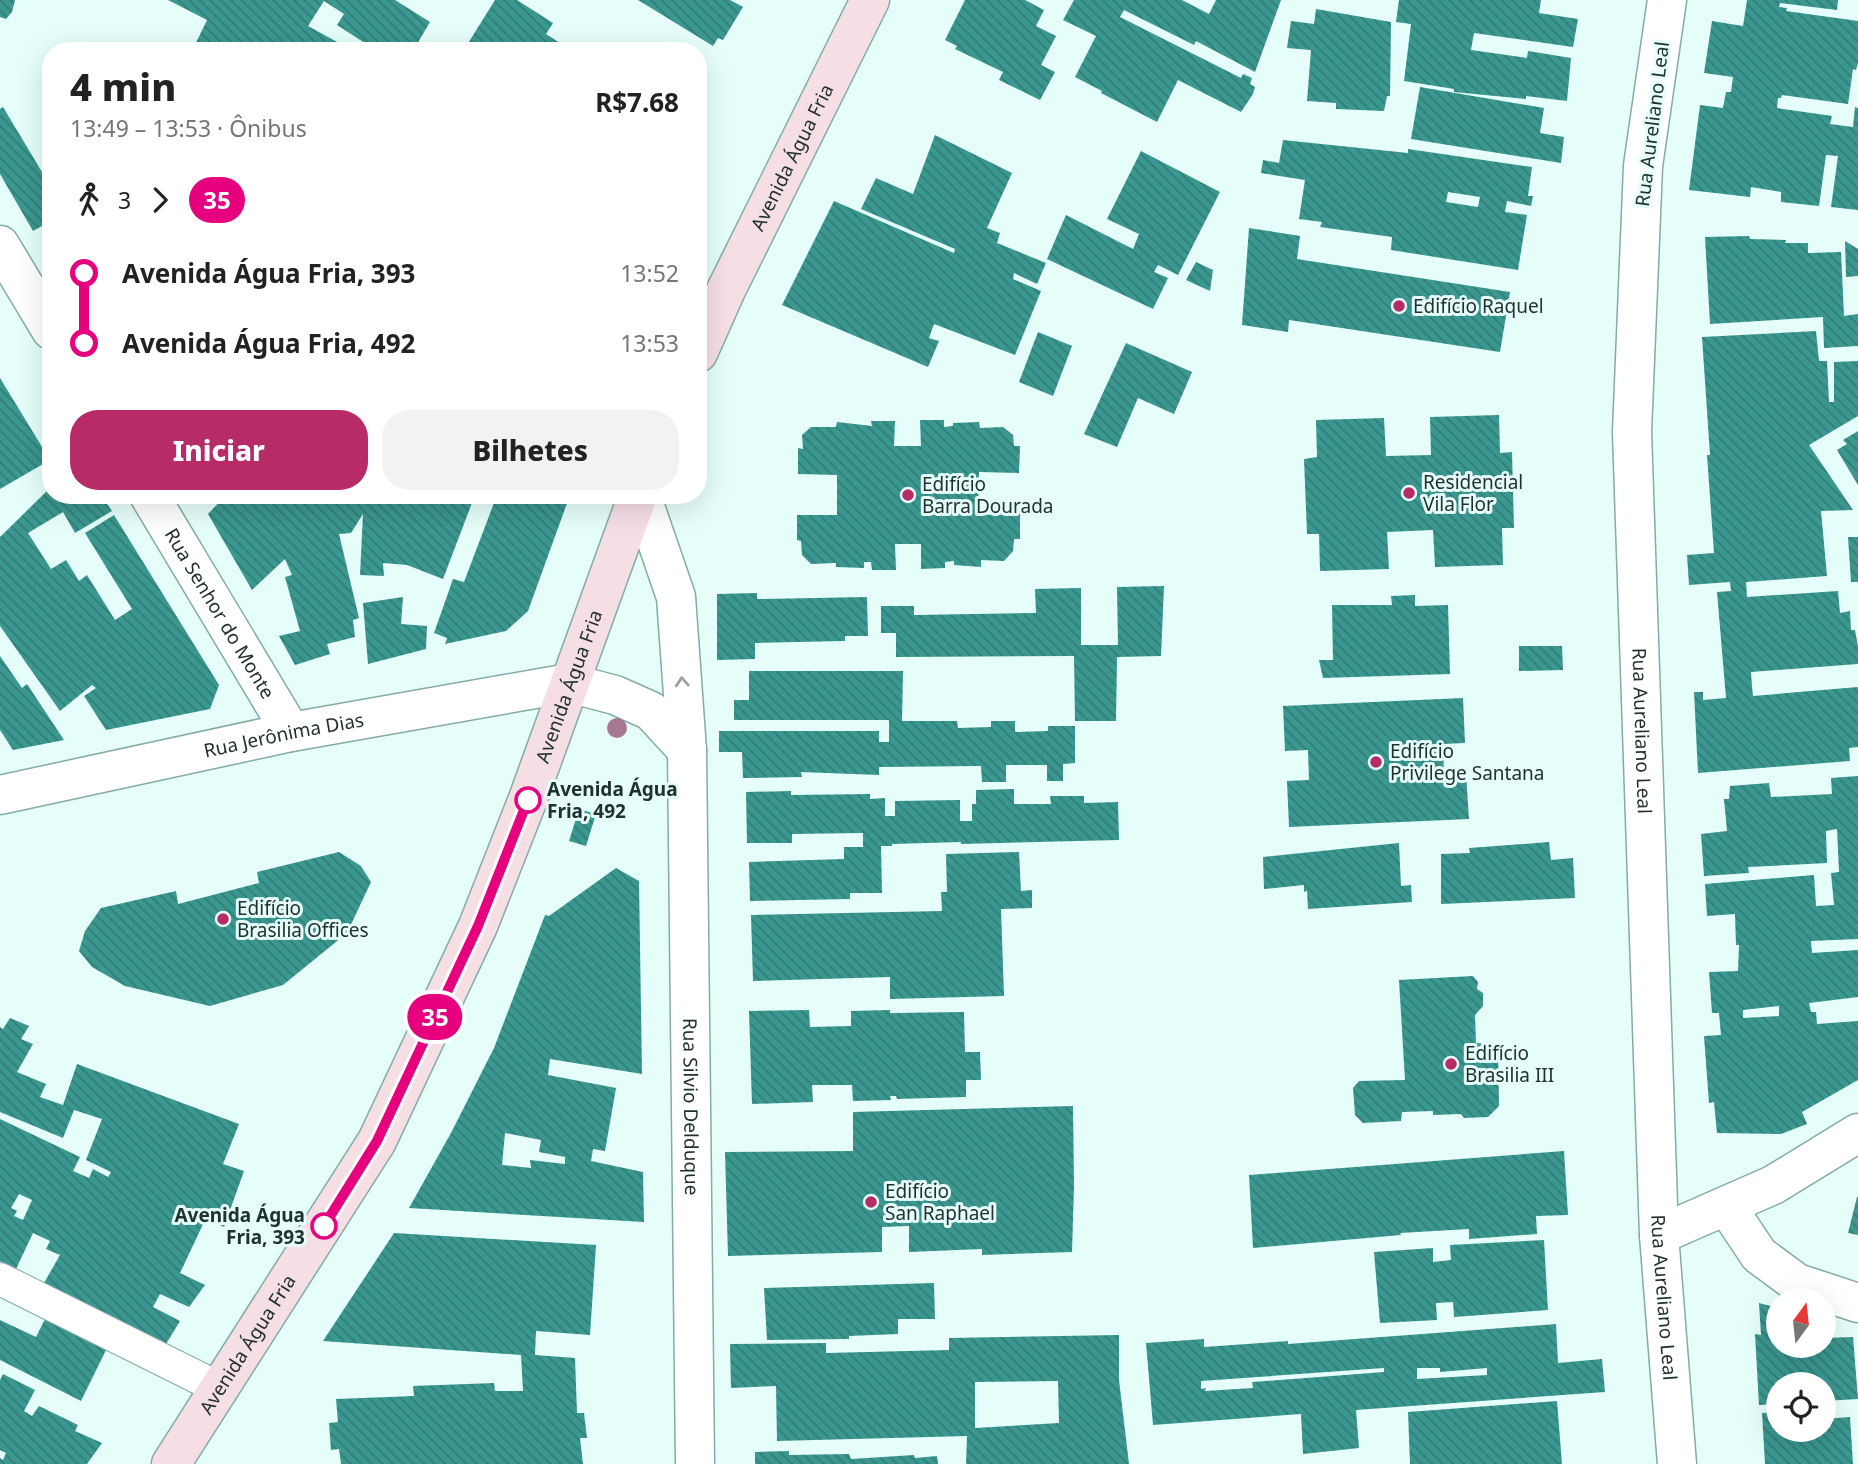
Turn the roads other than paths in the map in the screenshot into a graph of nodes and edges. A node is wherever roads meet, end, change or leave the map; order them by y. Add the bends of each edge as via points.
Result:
1 (870, 0) edge
2 (1667, 0) edge
3 (0, 244) edge
4 (42, 315) edge
5 (707, 333) edge
6 (154, 504) edge
7 (637, 504) edge
8 (643, 504) edge
9 (569, 683) junction
10 (290, 732) junction
11 (687, 750) junction
12 (0, 795) edge
13 (1858, 1133) edge
14 (1727, 1207) junction
15 (1659, 1236) junction
16 (0, 1279) edge
17 (1858, 1303) edge
18 (219, 1388) junction
19 (170, 1464) edge
20 (695, 1464) edge
21 (1677, 1464) edge

1 - 5 main road, Avenida Água Fria
2 - 15 street, Rua Aureliano Leal via 1643,166 1632,432
3 - 4 street
6 - 10 street, Rua Senhor do Monte
7 - 9 main road, Avenida Água Fria
11 -> 8 street, Rua Silvio Delduque via 676,597
9 - 10 street, Rua Jerônima Dias
9 - 11 street via 615,695 651,711
9 - 18 main road, Avenida Água Fria via 478,926 377,1141
10 - 12 street, Rua Jerônima Dias
11 - 20 street, Rua Silvio Delduque
13 - 14 street
14 - 15 street
14 - 17 street via 1759,1255 1797,1283
15 - 21 street, Rua Aureliano Leal
16 - 18 lane
18 - 19 main road, Avenida Água Fria

